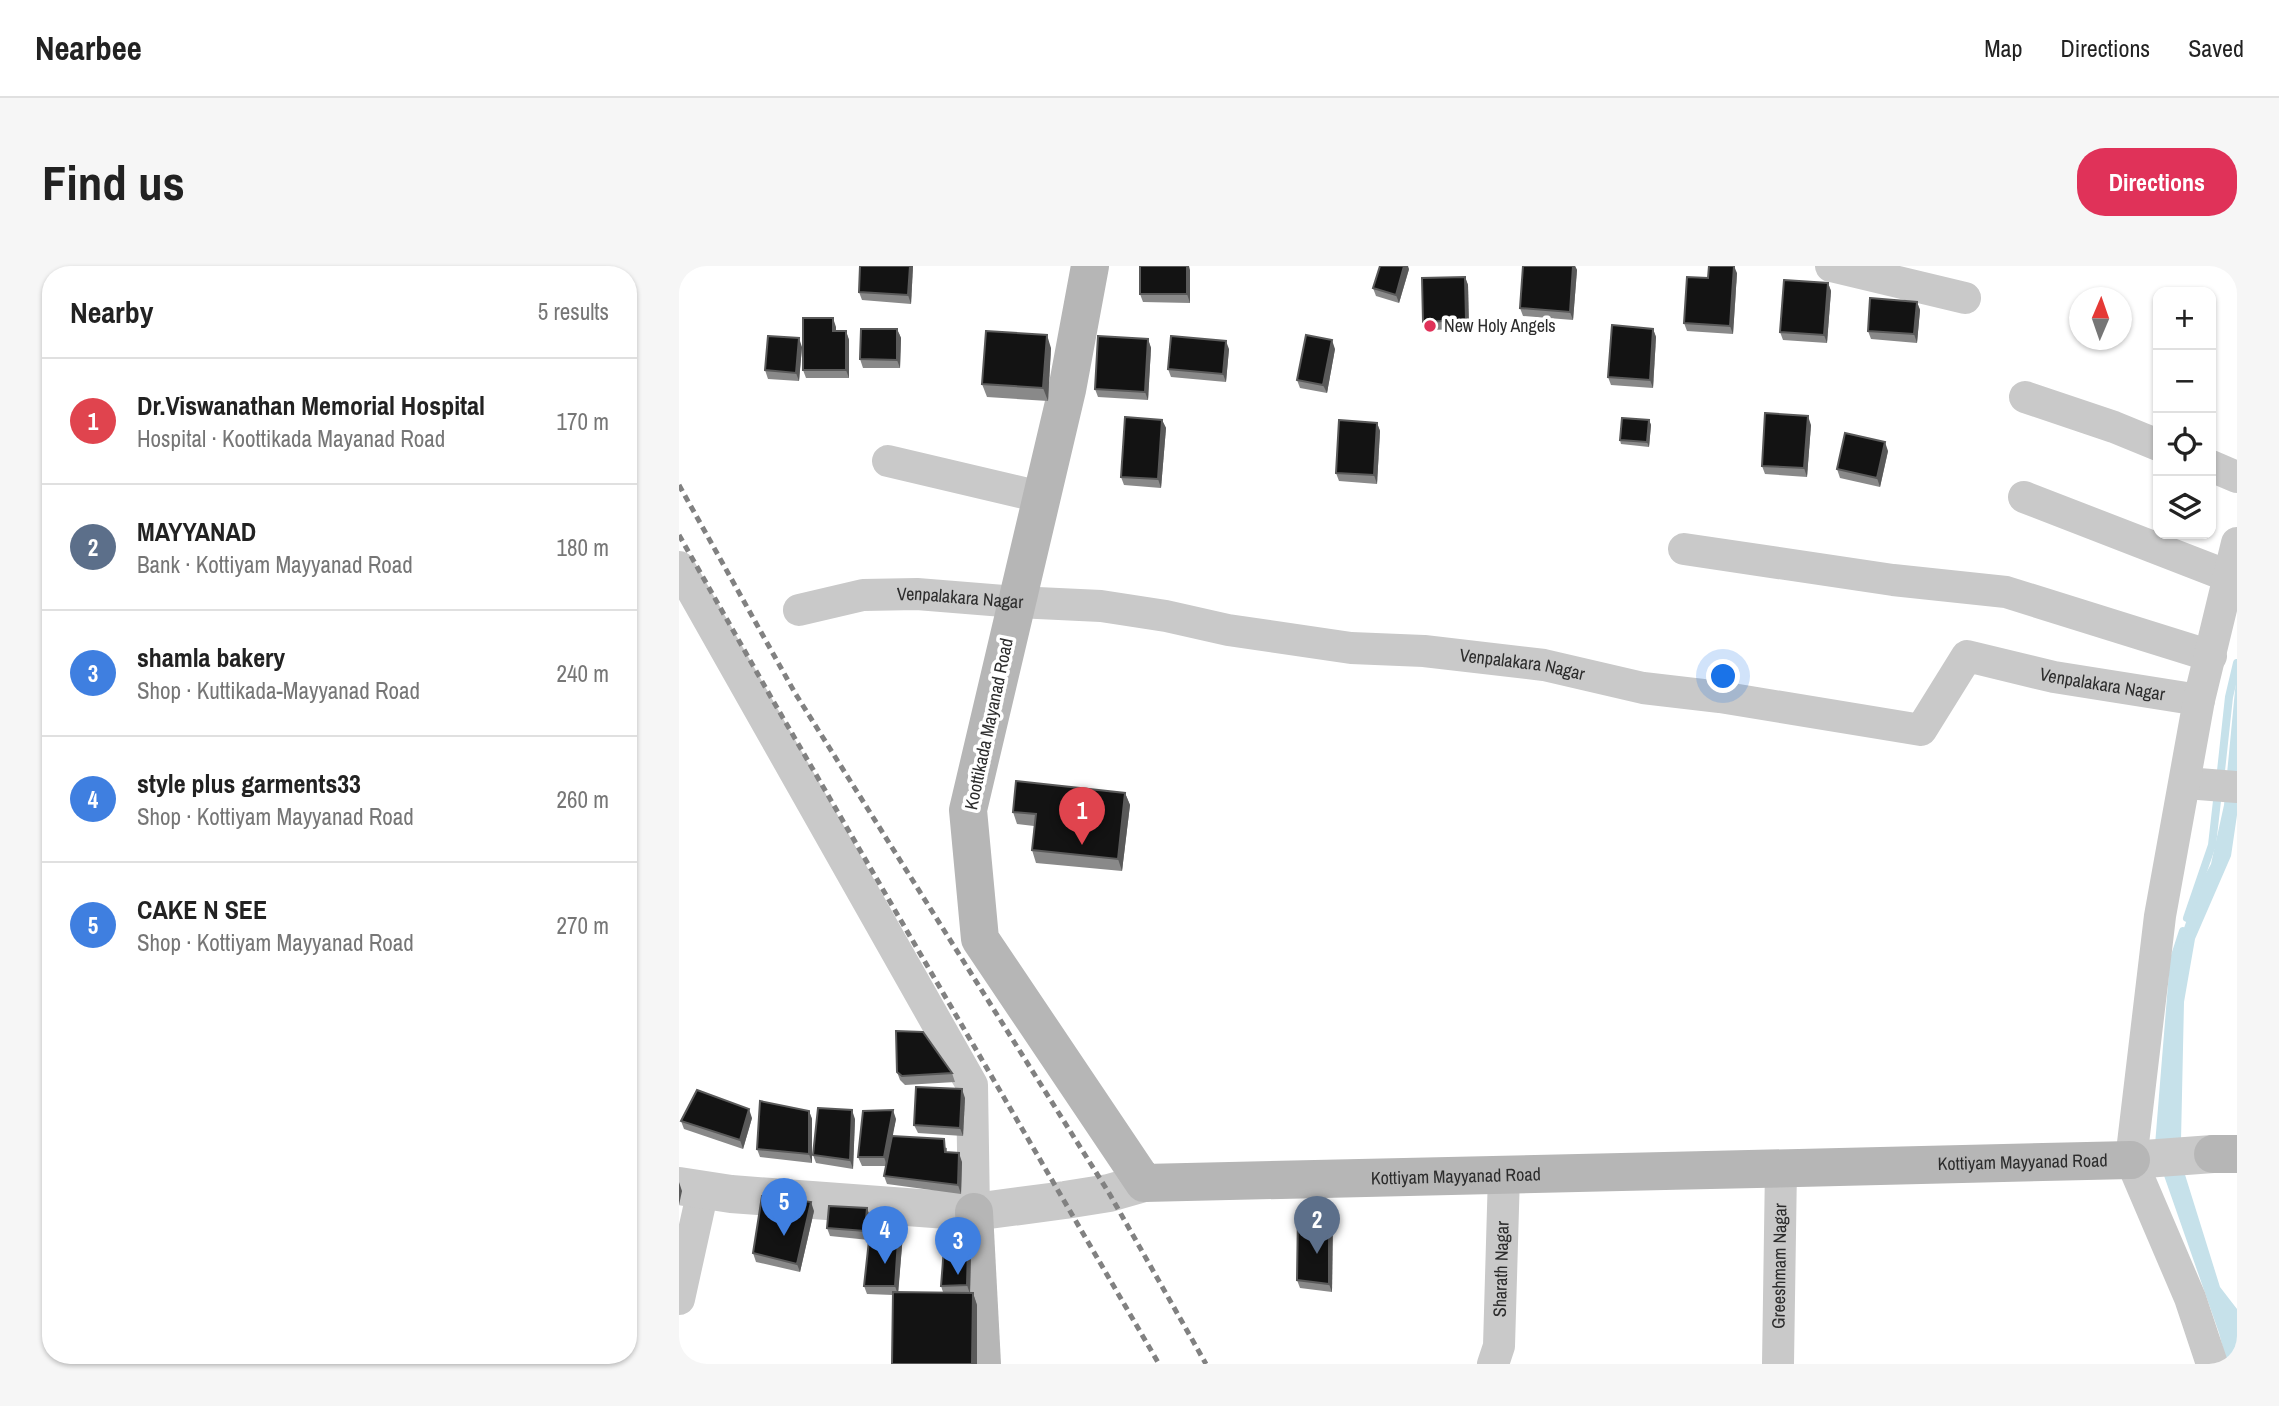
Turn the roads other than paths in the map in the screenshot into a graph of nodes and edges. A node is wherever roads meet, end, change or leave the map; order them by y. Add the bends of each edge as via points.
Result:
1 (1090, 266) edge
2 (1831, 266) edge
3 (1965, 298) dead end
4 (2025, 397) dead end
5 (2153, 443) edge
6 (888, 461) dead end
7 (2216, 468) edge
8 (2237, 477) edge
9 (1041, 497) junction
10 (2024, 497) dead end
11 (2237, 543) edge
12 (1684, 549) dead end
13 (679, 567) edge
14 (2228, 576) junction
15 (1016, 602) junction
16 (688, 603) edge
17 (799, 610) dead end
18 (2211, 656) junction
19 (2199, 700) junction
20 (2192, 784) junction
21 (2236, 787) edge
22 (2225, 1154) edge
23 (2131, 1160) junction
24 (1781, 1167) junction
25 (1504, 1174) junction
26 (1144, 1183) junction
27 (691, 1188) edge
28 (974, 1212) junction
29 (679, 1299) edge
30 (982, 1364) edge
31 (1493, 1364) edge
32 (1778, 1364) edge
33 (2212, 1364) edge

1 - 9 main road, Koottikada Mayanad Road
2 - 3 street
4 - 5 street
6 - 9 street
7 - 8 street
9 - 15 main road, Koottikada Mayanad Road
10 - 14 street
11 - 14 street
12 - 18 street via 2006,592
13 - 16 street
14 - 18 street
15 - 17 street, Venpalakara Nagar via 918,594 863,595
15 - 19 street, Venpalakara Nagar via 1101,606 1351,648 1543,665 1643,688 1921,730 1967,656 2054,677
15 - 26 main road, Koottikada Mayanad Road via 968,810 980,939
16 - 28 street via 972,1086
18 - 19 street
19 - 20 street
20 - 21 street
20 - 23 street via 2160,916
22 - 23 street, Kottiyam Mayyanad Road
23 - 24 main road, Kottiyam Mayyanad Road
23 - 33 street via 2190,1298
24 - 25 main road, Kottiyam Mayyanad Road
24 - 32 street, Greeshmam Nagar
25 - 26 main road, Kottiyam Mayyanad Road
25 - 31 street, Sharath Nagar via 1499,1346
26 - 28 street, Kottiyam Mayyanad Road via 1109,1193
27 - 28 street, Kottiyam Mayyanad Road
27 - 29 street
28 - 30 main road

